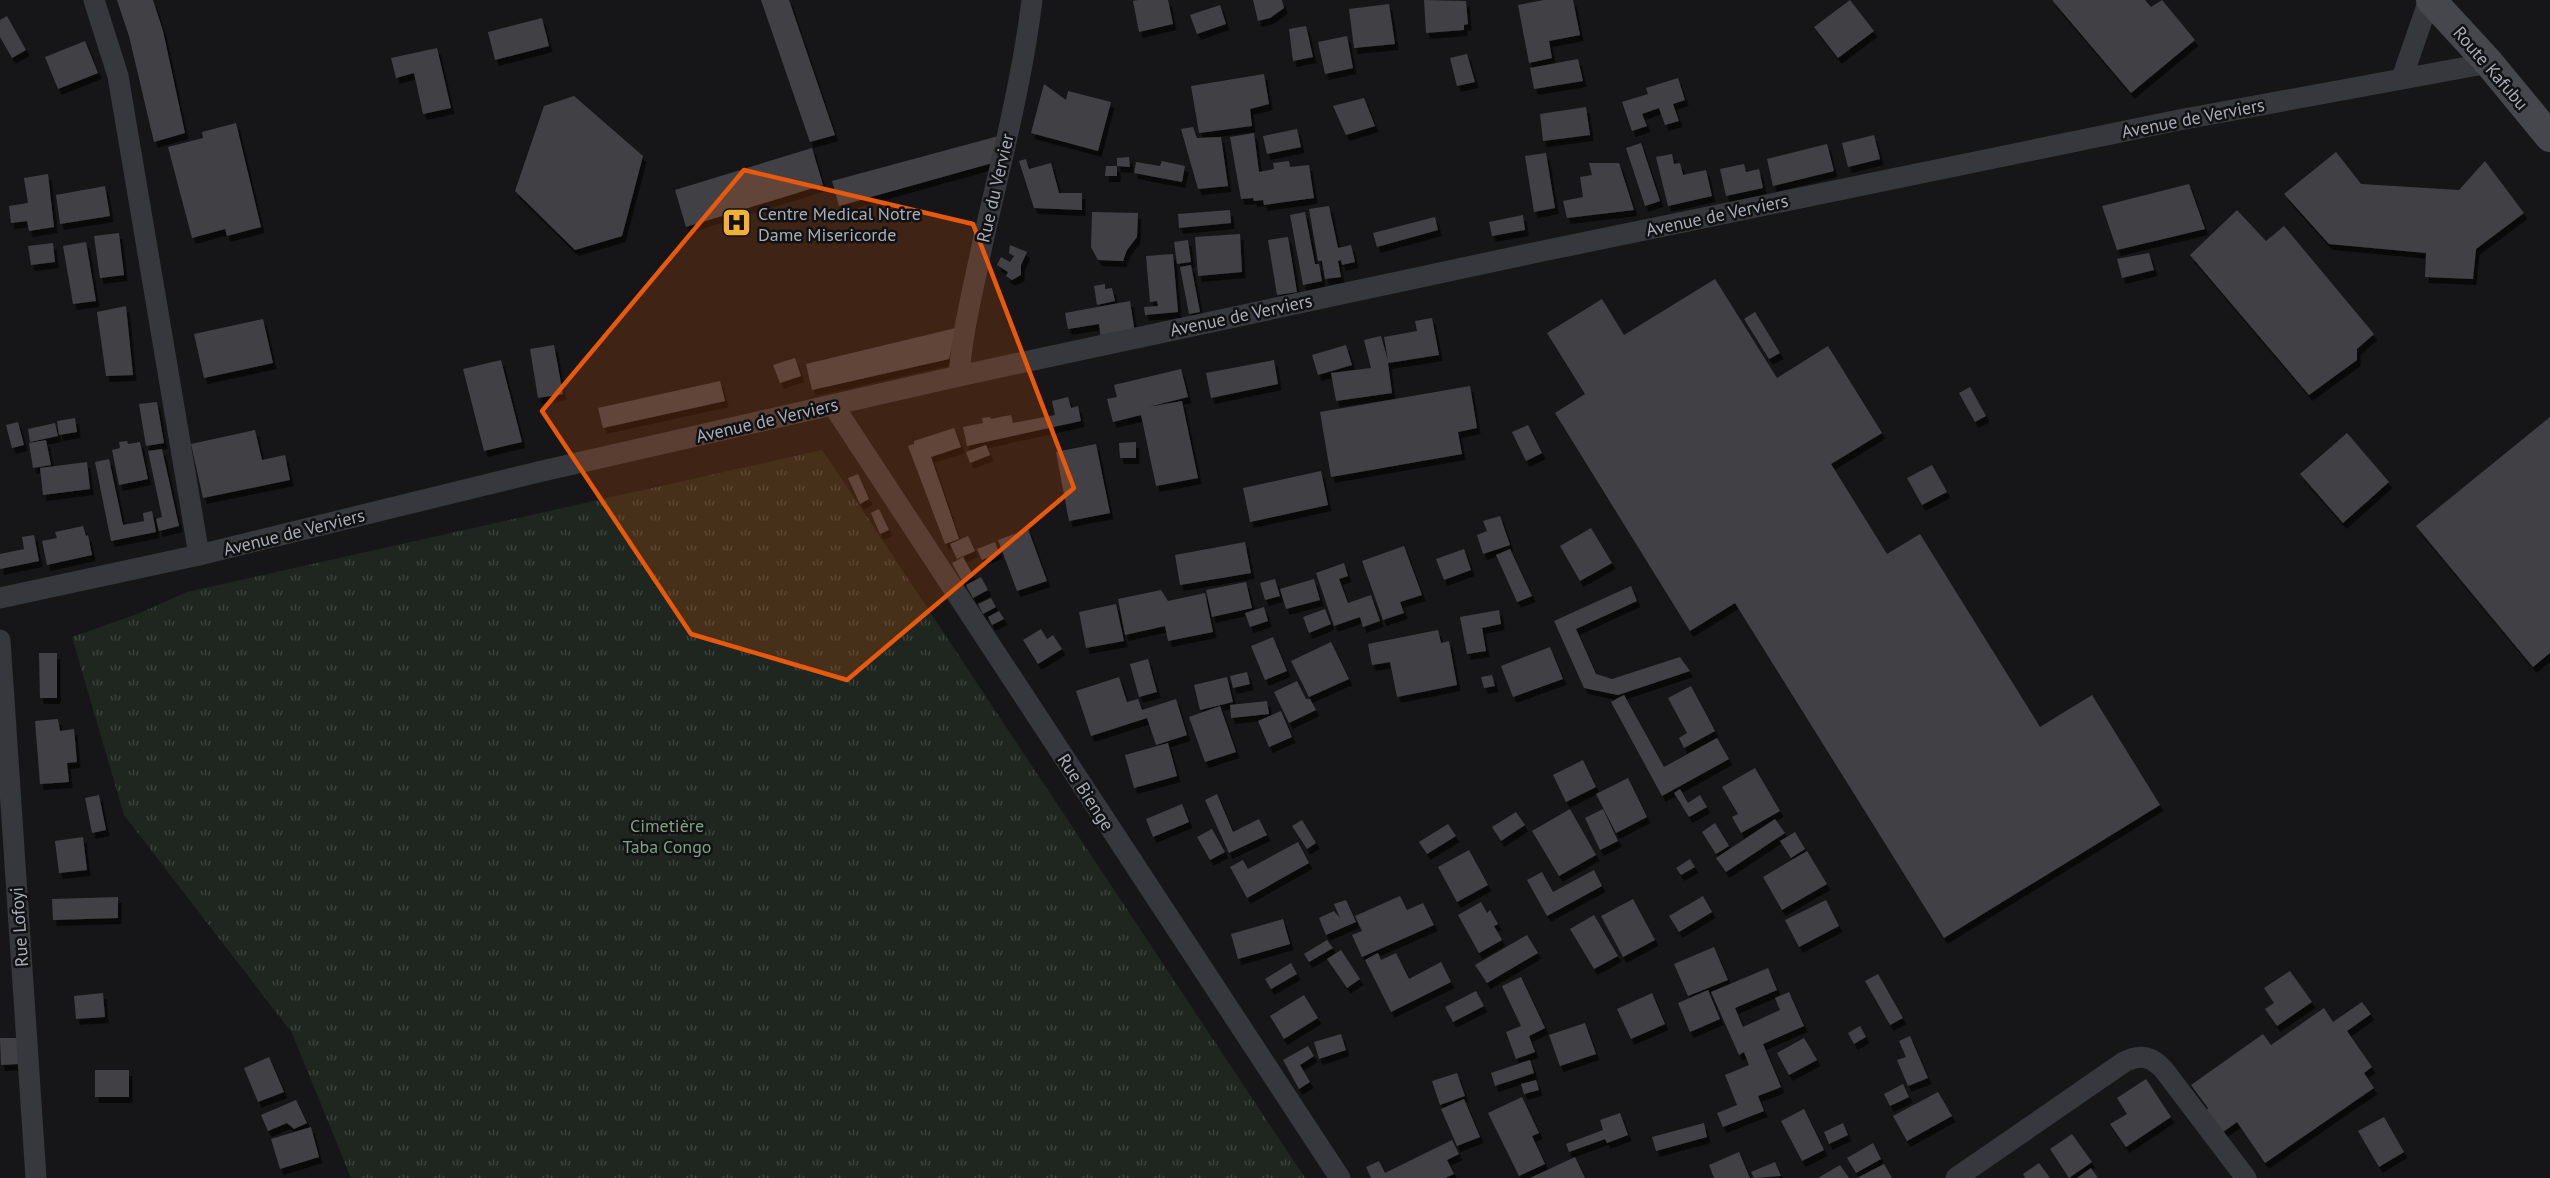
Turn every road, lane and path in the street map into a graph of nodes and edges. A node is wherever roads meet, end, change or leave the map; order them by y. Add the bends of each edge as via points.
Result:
1 (94, 0) edge
2 (1032, 0) edge
3 (2430, 0) edge
4 (2489, 63) junction
5 (2402, 78) junction
6 (2550, 136) edge
7 (959, 376) junction
8 (833, 405) junction
9 (199, 555) junction
10 (0, 598) edge
11 (0, 640) edge
12 (36, 1178) edge
13 (1340, 1178) edge
14 (1956, 1178) edge
15 (2246, 1178) edge

1 - 9 street via 118,76
2 - 7 street, Rue du Vervier via 1016,95 962,339
3 - 4 main road, Route Kafubu
3 - 5 street
4 - 5 street, Avenue de Verviers
4 - 6 main road, Route Kafubu
5 - 7 street, Avenue de Verviers via 1533,252
7 - 8 street, Avenue de Verviers
8 - 9 street, Avenue de Verviers
8 - 13 street, Rue Bienge
9 - 10 street, Avenue de Verviers
11 - 12 street, Rue Lofoyi
14 - 15 street via 2134,1057 2150,1058 2164,1070

